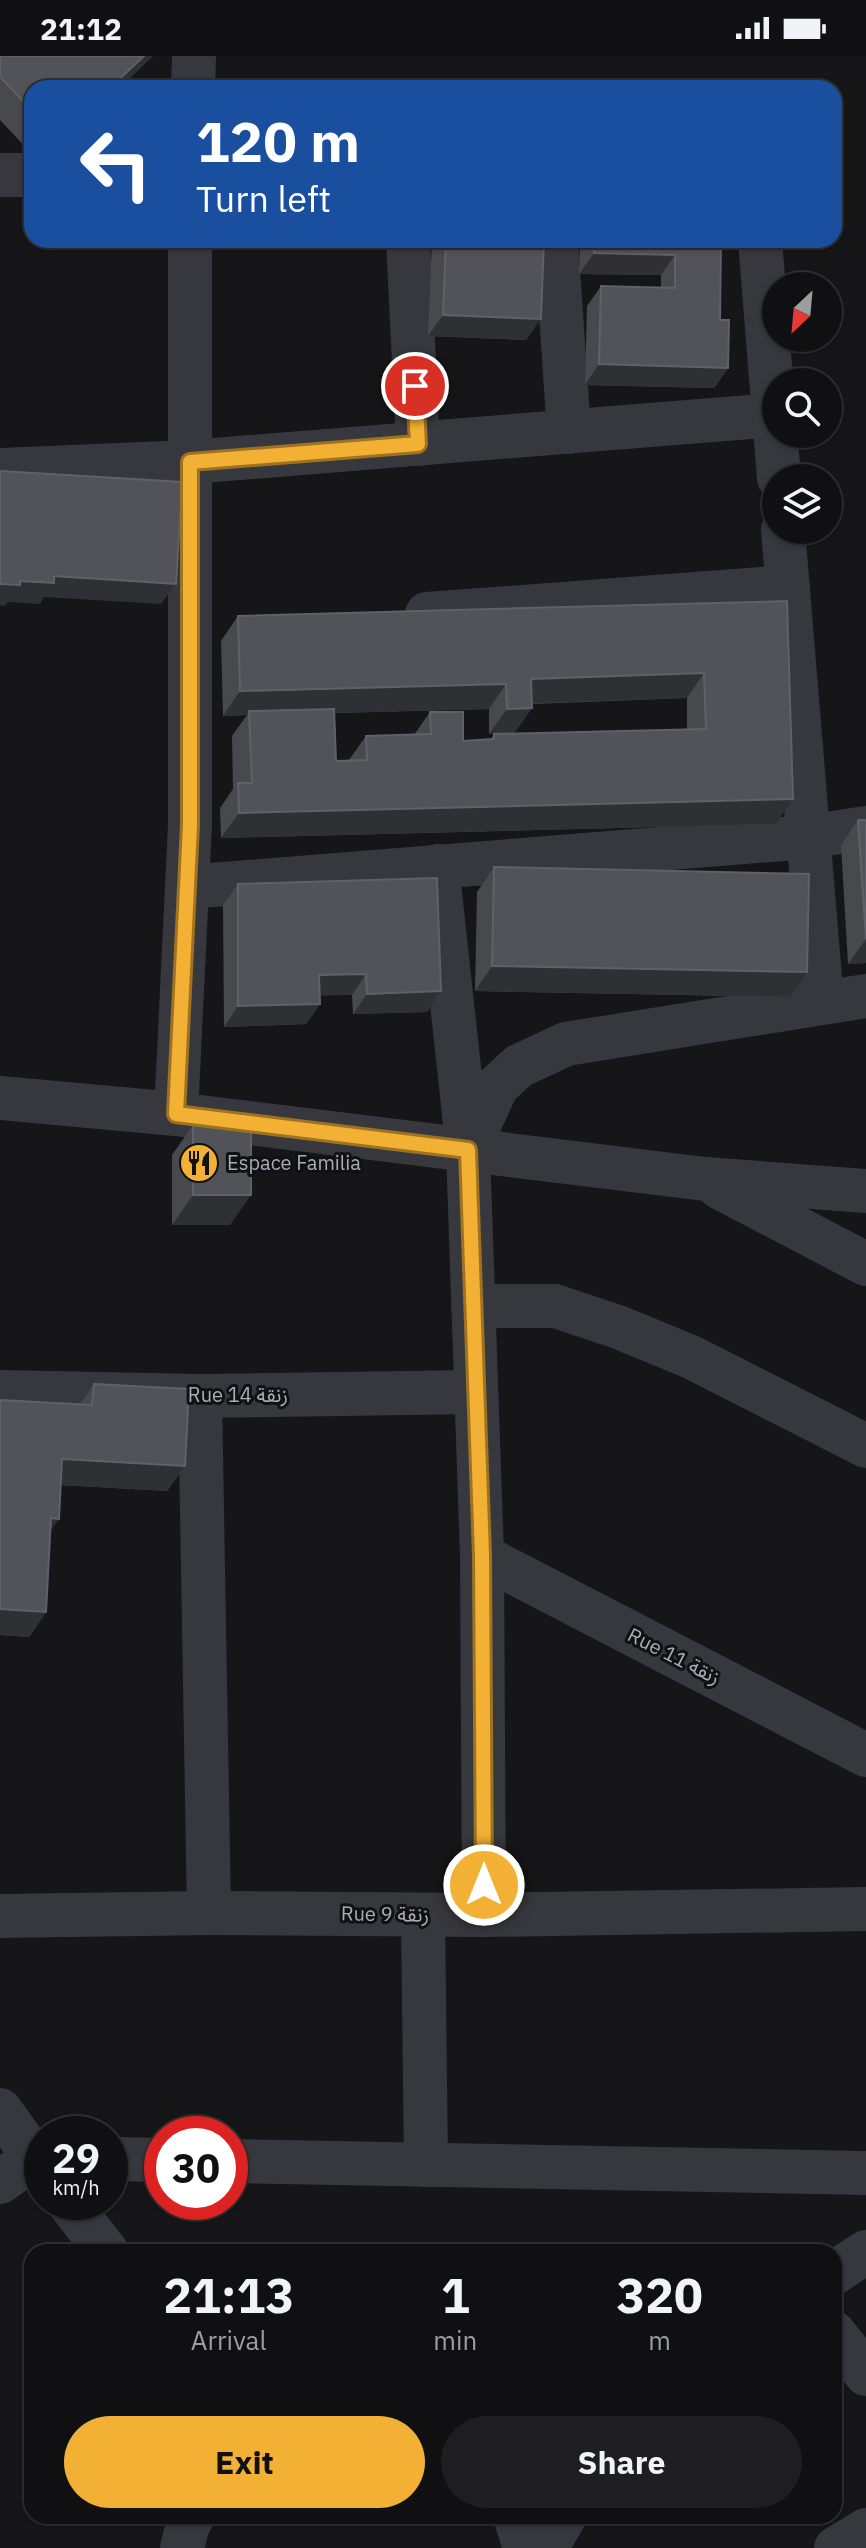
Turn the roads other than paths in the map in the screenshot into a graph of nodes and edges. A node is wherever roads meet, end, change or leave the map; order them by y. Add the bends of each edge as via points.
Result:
1 (194, 56) edge
2 (193, 80) edge
3 (0, 175) edge
4 (24, 175) edge
5 (190, 248) edge
6 (408, 248) edge
7 (557, 248) edge
8 (761, 248) edge
9 (770, 368) edge
10 (762, 416) edge
11 (569, 432) junction
12 (418, 444) junction
13 (190, 462) junction
14 (0, 470) edge
15 (784, 544) edge
16 (788, 587) junction
17 (394, 616) edge
18 (866, 828) edge
19 (807, 837) junction
20 (437, 866) junction
21 (187, 887) junction
22 (866, 996) edge
23 (822, 1002) junction
24 (0, 1098) edge
25 (176, 1114) junction
26 (468, 1150) junction
27 (705, 1179) junction
28 (866, 1191) edge
29 (866, 1264) edge
30 (473, 1306) junction
31 (0, 1392) edge
32 (476, 1392) junction
33 (200, 1396) junction
34 (866, 1446) edge
35 (482, 1556) junction
36 (866, 1755) edge
37 (866, 1909) edge
38 (209, 1913) junction
39 (423, 1915) junction
40 (484, 1915) junction
41 (0, 1916) edge
42 (0, 2110) edge
43 (24, 2156) edge
44 (248, 2161) edge
45 (426, 2165) junction
46 (866, 2173) edge
47 (82, 2220) edge
48 (101, 2244) edge
49 (866, 2252) edge
50 (842, 2268) edge
51 (842, 2343) edge
52 (866, 2374) edge
53 (189, 2524) edge
54 (518, 2524) edge
55 (560, 2524) edge
56 (866, 2530) edge
57 (182, 2548) edge
58 (525, 2548) edge
59 (546, 2548) edge
60 (836, 2548) edge

1 - 2 street
3 - 4 street
5 - 13 street
6 - 12 street
7 - 11 street
8 - 9 street
10 - 11 street
11 - 12 street
12 - 13 street
13 - 14 street
13 - 21 street via 206,630
15 - 16 street
16 - 17 street
16 - 19 street
18 - 19 street
19 - 20 street
19 - 23 street
20 - 21 street
20 - 26 street
21 - 25 street
22 - 23 street
23 - 26 street via 566,1044 519,1066 497,1086
24 - 25 street
25 - 26 street
26 - 27 street
26 - 30 street
27 - 28 street
27 - 29 street
30 - 32 street
30 - 34 street via 555,1306 618,1327 691,1357
31 - 33 street, Rue 14 زنقة
32 - 33 street, Rue 14 زنقة
32 - 35 street
33 - 38 street
35 - 36 street, Rue 11 زنقة
35 - 40 street
37 - 40 street, Rue 9 زنقة
38 - 39 street, Rue 9 زنقة
38 - 41 street, Rue 9 زنقة
39 - 40 street, Rue 9 زنقة
39 - 45 street
42 - 43 street
44 - 45 street
45 - 46 street
47 - 48 street
49 - 50 street
51 - 52 street
53 - 57 street
54 - 58 street
55 - 59 street
56 - 60 street

